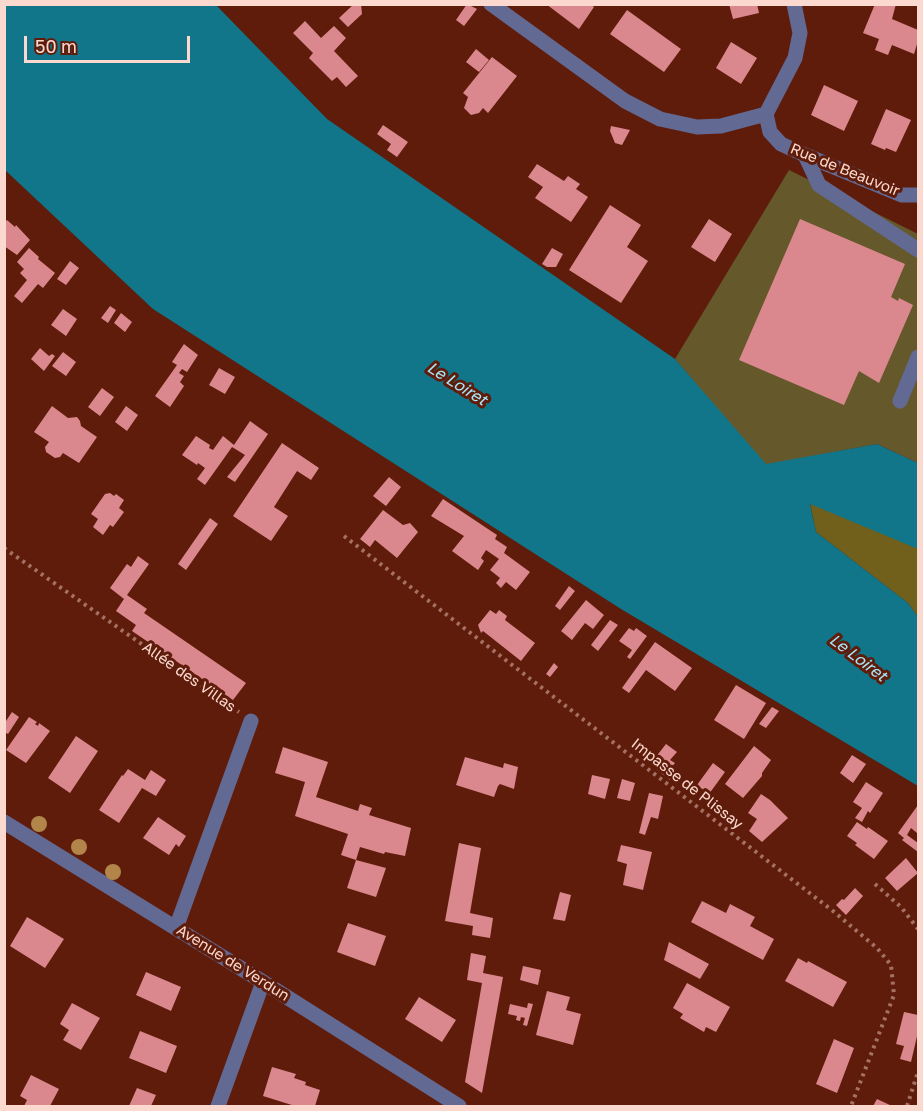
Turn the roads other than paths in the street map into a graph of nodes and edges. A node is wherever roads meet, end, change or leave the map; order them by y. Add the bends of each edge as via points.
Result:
1 (491, 4) edge
2 (794, 4) edge
3 (766, 114) junction
4 (805, 155) junction
5 (918, 195) edge
6 (918, 250) edge
7 (918, 357) edge
8 (900, 401) dead end
9 (251, 721) road end
10 (4, 822) edge
11 (176, 928) junction
12 (263, 981) junction
13 (218, 1107) edge
14 (459, 1107) edge

1 - 3 street via 625,100 660,119 697,127 721,126
2 - 3 street via 800,33 795,58
3 - 4 street, Rue de Beauvoir via 770,132 781,144
4 - 5 street, Rue de Beauvoir via 902,195
4 - 6 street via 819,185
7 - 8 street
9 - 11 street, Allée des Villas
10 - 11 street, Avenue de Verdun
11 - 12 street, Avenue de Verdun
12 - 13 street
12 - 14 street, Avenue de Verdun

